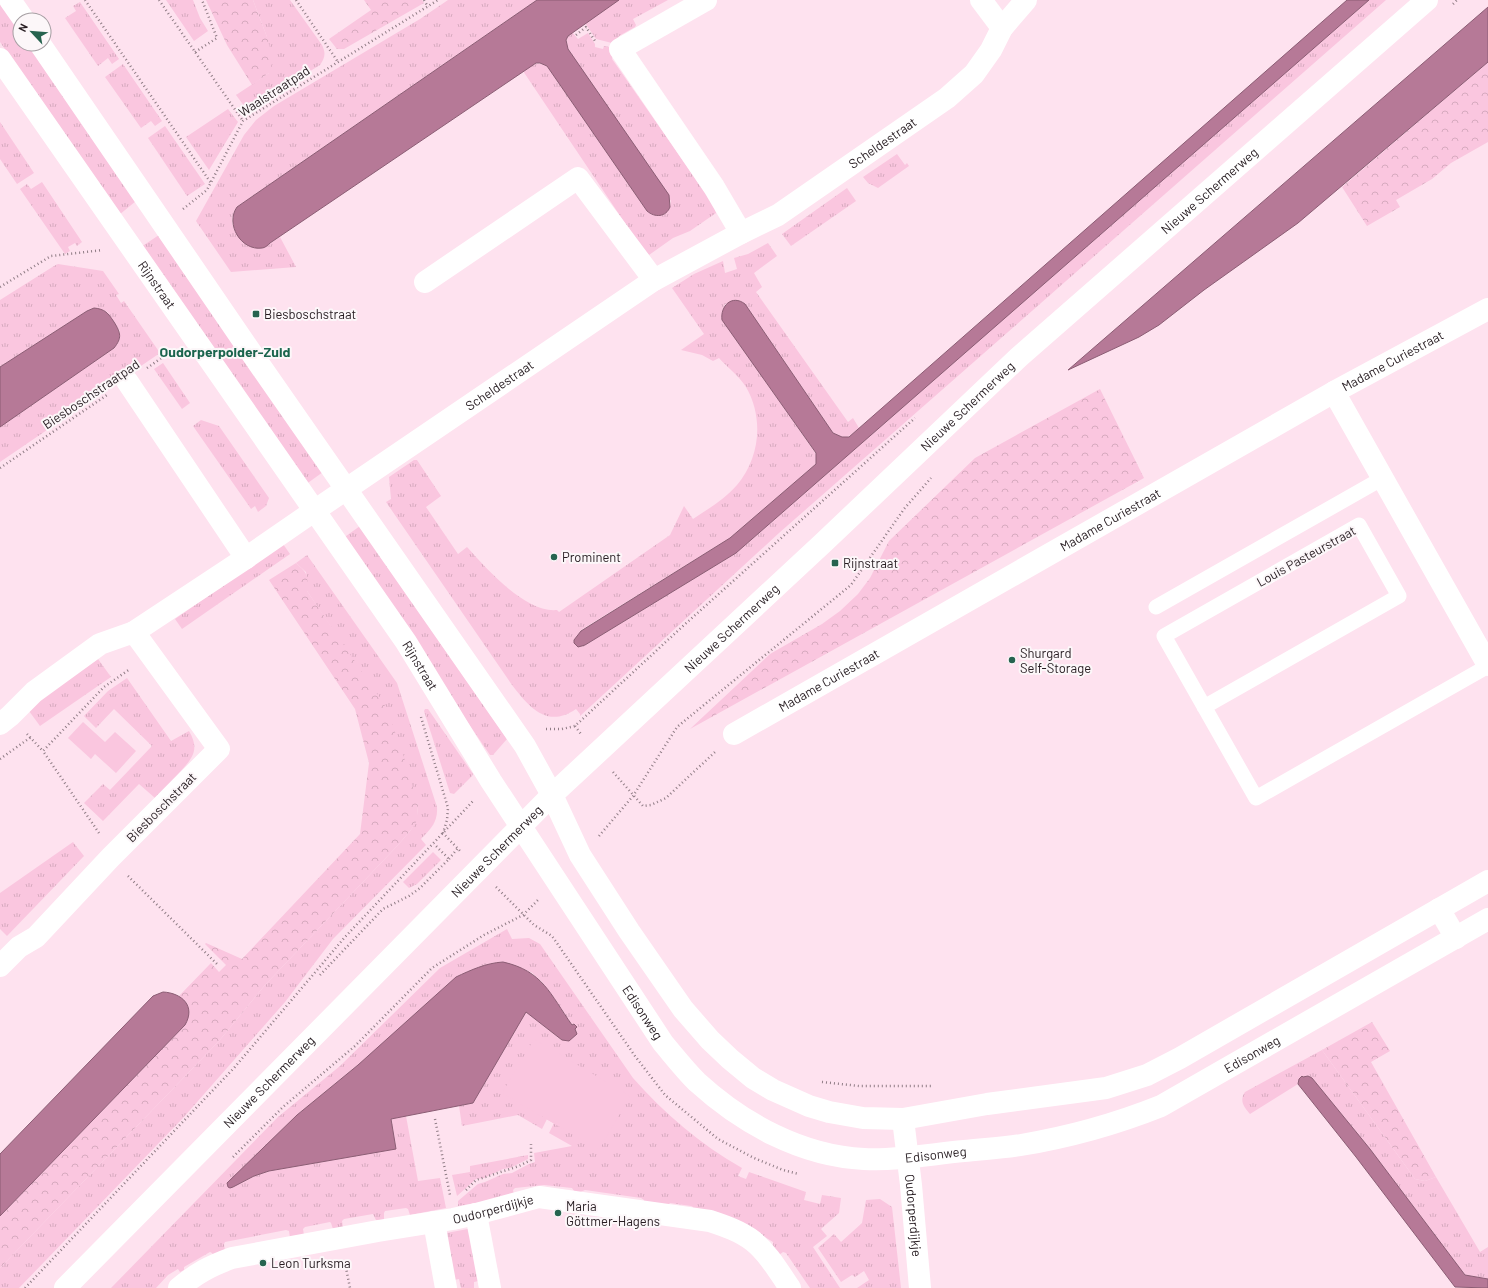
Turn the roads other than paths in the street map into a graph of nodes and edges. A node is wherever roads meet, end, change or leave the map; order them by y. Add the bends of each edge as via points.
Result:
1 (10, 0) edge
2 (706, 0) edge
3 (981, 0) edge
4 (1026, 0) edge
5 (1427, 0) edge
6 (18, 12) edge
7 (1002, 28) junction
8 (45, 52) edge
9 (0, 59) edge
10 (741, 233) junction
11 (654, 280) junction
12 (425, 282) dead end
13 (1488, 309) edge
14 (127, 381) road end
15 (1334, 392) junction
16 (1383, 478) junction
17 (346, 490) junction
18 (314, 511) junction
19 (246, 558) junction
20 (1156, 607) dead end
21 (134, 632) junction
22 (1488, 666) edge
23 (1204, 707) junction
24 (0, 724) edge
25 (734, 734) road end
26 (552, 794) junction
27 (520, 826) junction
28 (1488, 881) edge
29 (1439, 909) junction
30 (1488, 919) edge
31 (1456, 938) junction
32 (0, 966) edge
33 (903, 1119) junction
34 (908, 1157) junction
35 (476, 1214) junction
36 (434, 1222) junction
37 (64, 1288) edge
38 (179, 1288) edge
39 (446, 1288) edge
40 (490, 1288) edge
41 (790, 1288) edge
42 (920, 1288) edge

1 - 6 street
2 - 10 street via 620,49 714,187
3 - 7 street
4 - 7 street, Scheldestraat
5 - 26 street, Nieuwe Schermerweg via 1019,357
7 - 10 street, Scheldestraat via 991,50 974,74 948,98 778,215
8 - 17 street
9 - 18 street, Rijnstraat
10 - 11 street, Scheldestraat
11 - 12 street via 578,178
11 - 17 street, Scheldestraat
13 - 15 street, Madame Curiestraat
14 - 19 street
15 - 16 street, Louis Pasteurstraat
15 - 25 street, Madame Curiestraat
16 - 20 lane
16 - 22 street, Louis Pasteurstraat
17 - 18 street
17 - 26 street via 525,746
18 - 19 street
18 - 27 street, Rijnstraat via 406,642
19 - 21 street
21 - 24 street via 100,644 34,692
21 - 32 street, Biesboschstraat via 219,749 110,858 36,937 19,947
22 - 23 lane, Louis Pasteurstraat via 1256,798
23 - 23 lane, Louis Pasteurstraat via 1164,636 1359,525 1399,596
26 - 27 street, Nieuwe Schermerweg
26 - 33 street via 580,855 629,931 683,1009 730,1059 773,1090 809,1106 863,1118
27 - 34 street, Edisonweg via 663,1043 715,1097 754,1124 804,1148 865,1160
27 - 37 street, Nieuwe Schermerweg
28 - 29 street
29 - 31 street
29 - 33 street via 1187,1054 1147,1074 1106,1088 987,1104
30 - 31 street, Edisonweg
31 - 34 street, Edisonweg via 1161,1106 1090,1131 1021,1145
33 - 34 street, Oudorperdijkje
34 - 42 street, Oudorperdijkje
35 - 36 street, Oudorperdijkje
35 - 40 street
35 - 41 street, Oudorperdijkje via 539,1198 710,1221 753,1241
36 - 38 street, Oudorperdijkje via 232,1258 213,1265
36 - 39 street

